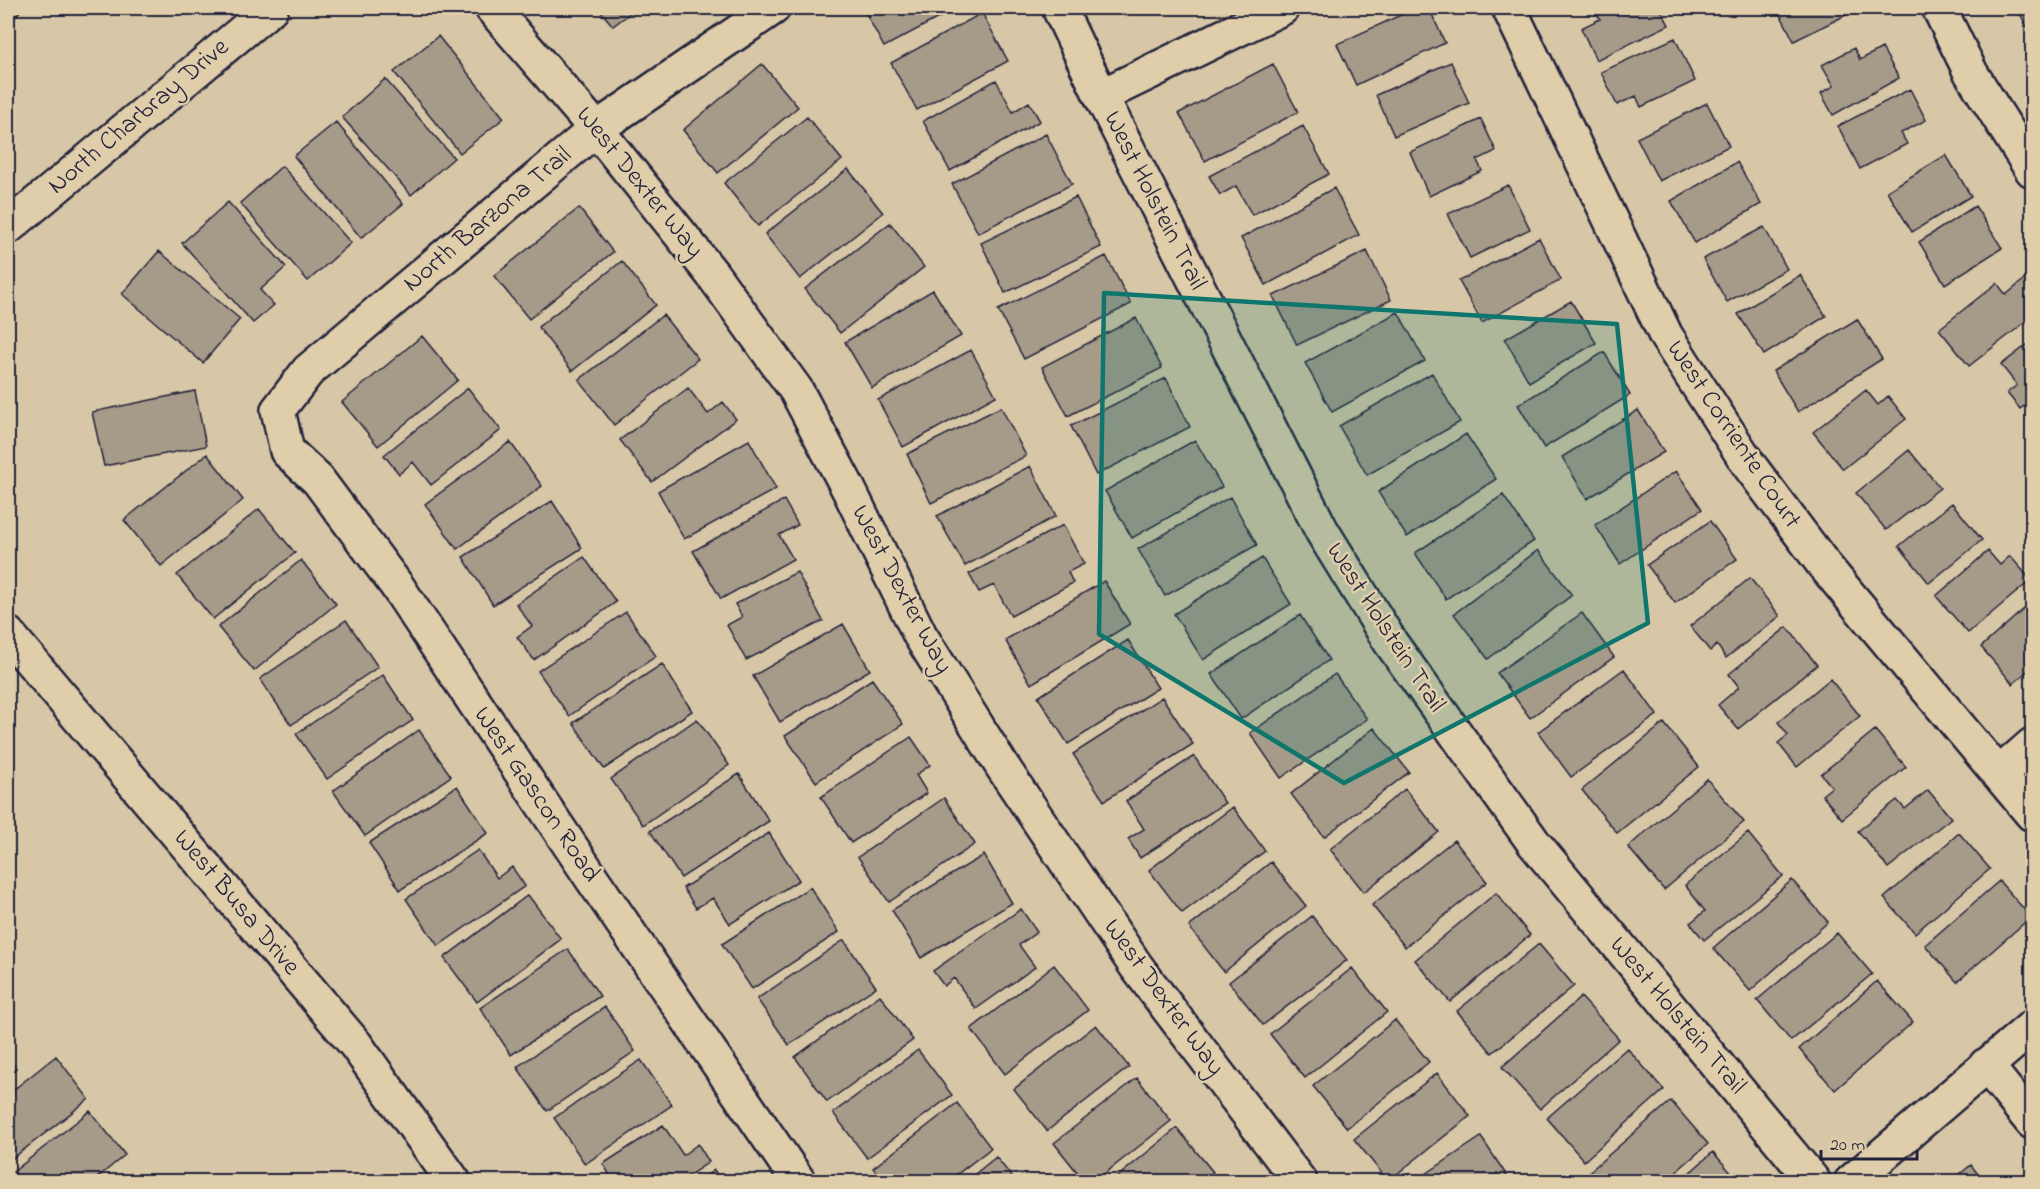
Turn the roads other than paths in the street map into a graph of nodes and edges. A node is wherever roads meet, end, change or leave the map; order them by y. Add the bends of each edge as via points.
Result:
1 (271, 8) edge
2 (492, 8) edge
3 (773, 8) edge
4 (1059, 8) edge
5 (1281, 8) edge
6 (1509, 8) edge
7 (1939, 8) edge
8 (1101, 96) junction
9 (596, 129) junction
10 (2032, 170) edge
11 (8, 227) edge
12 (278, 410) joint
13 (8, 634) edge
14 (2032, 745) edge
15 (1999, 774) junction
16 (2032, 814) edge
17 (2032, 1028) edge
18 (1986, 1065) junction
19 (2032, 1122) edge
20 (454, 1182) edge
21 (799, 1182) edge
22 (1300, 1182) edge
23 (1814, 1182) edge
24 (1851, 1182) edge

1 - 11 street, North Charbray Drive
2 - 9 street, West Dexter Way
3 - 9 street, North Barzona Trail
4 - 8 street, West Holstein Trail
5 - 8 street
6 - 15 street, West Corriente Court via 1666,336 1749,465 1824,566
7 - 10 street via 1971,73
8 - 23 street, West Holstein Trail via 1322,531 1391,643 1534,843
9 - 12 street, North Barzona Trail via 308,371
9 - 22 street, West Dexter Way via 713,275 796,390 920,635 1002,766 1136,966
12 - 21 street, West Gascon Road via 287,451 318,480 397,586
13 - 20 street, West Busa Drive via 356,1045
14 - 15 street
15 - 16 street, West Corriente Court
17 - 18 street
18 - 19 street
18 - 24 street

